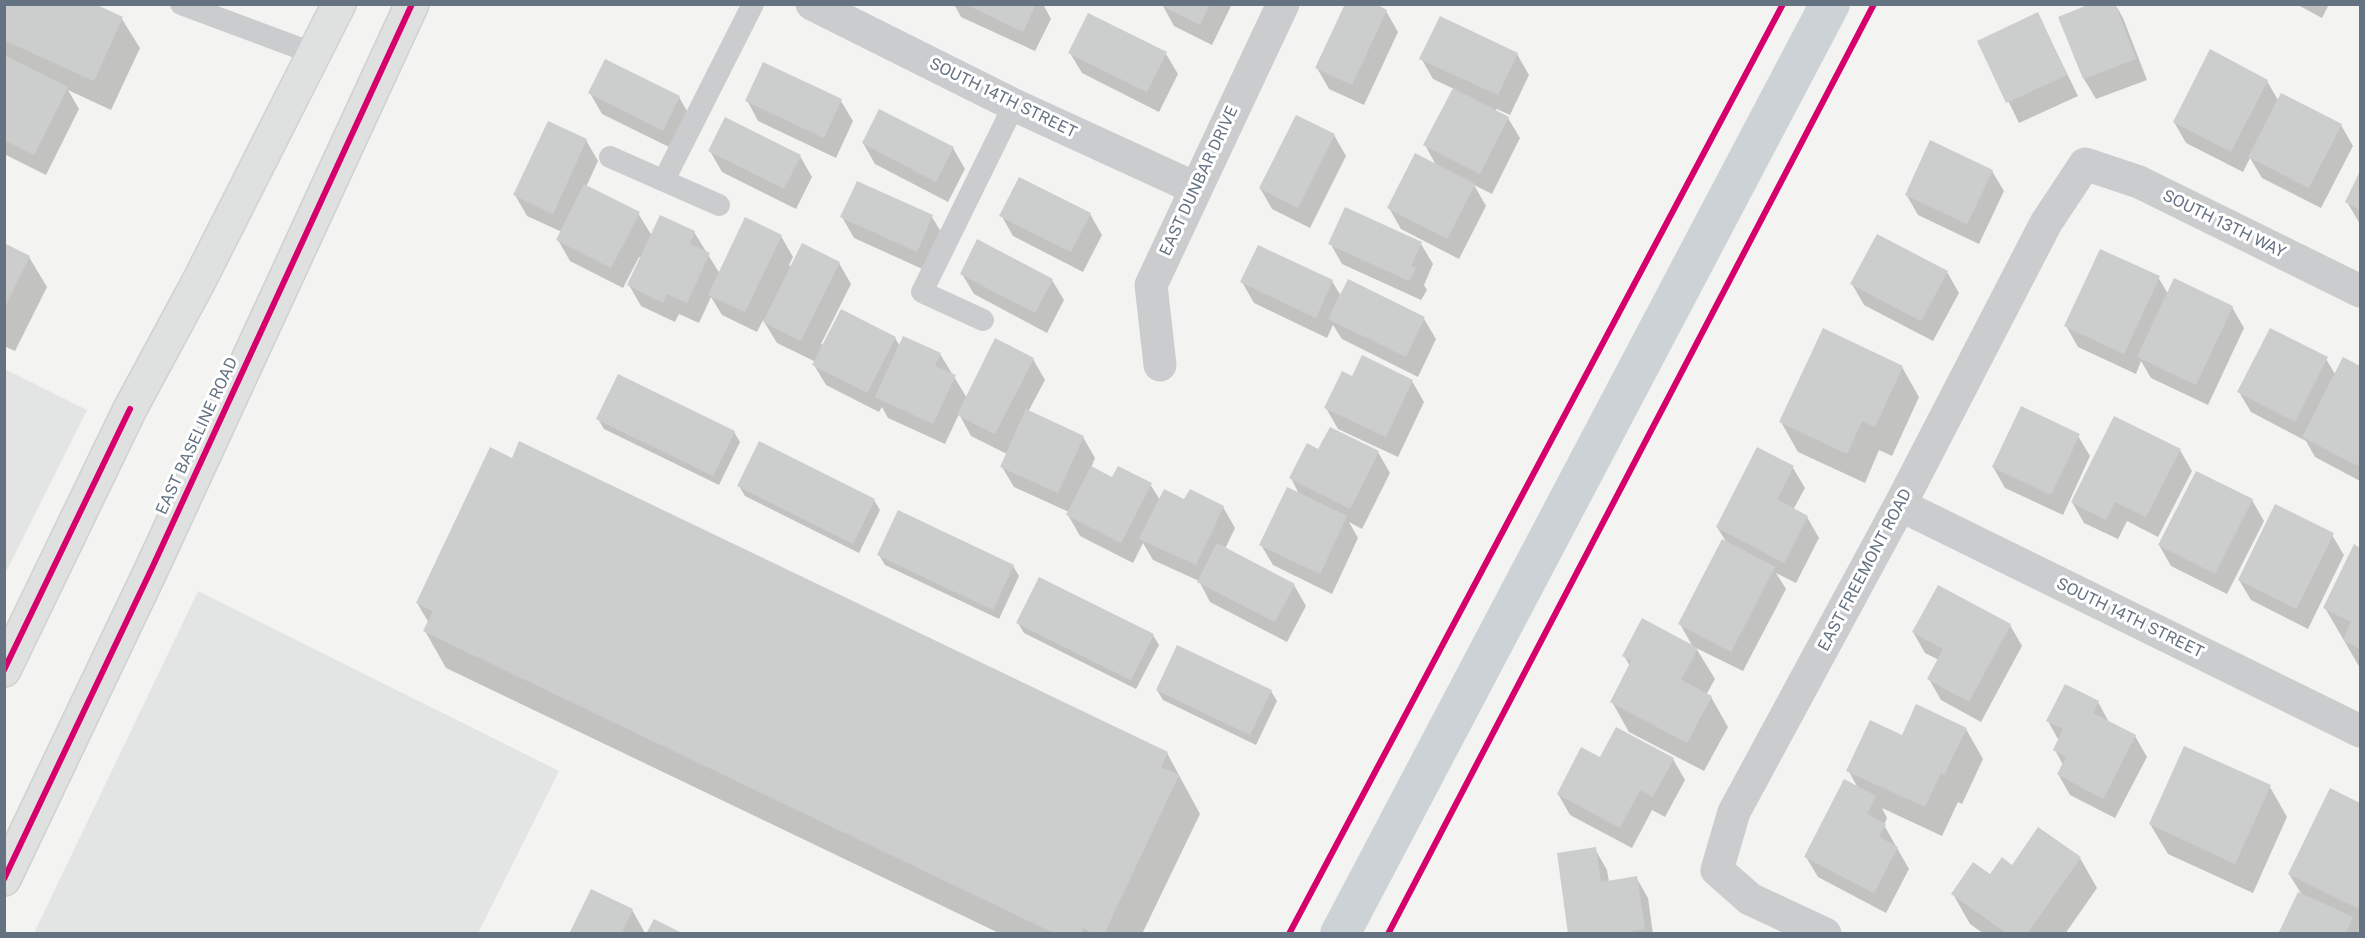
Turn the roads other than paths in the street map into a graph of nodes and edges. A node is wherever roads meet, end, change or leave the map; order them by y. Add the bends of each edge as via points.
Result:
1 (181, 4) edge
2 (339, 4) edge
3 (411, 4) edge
4 (753, 4) edge
5 (812, 4) edge
6 (1283, 4) edge
7 (315, 54) junction
8 (1014, 105) junction
9 (610, 157) dead end
10 (2085, 164) joint
11 (664, 180) junction
12 (1195, 189) junction
13 (719, 205) dead end
14 (2361, 291) edge
15 (983, 320) dead end
16 (1160, 365) dead end
17 (1900, 505) junction
18 (4, 670) edge
19 (2361, 731) edge
20 (4, 879) edge
21 (1825, 933) edge

1 - 7 lane
2 - 7 main road
3 - 20 main road, EAST BASELINE ROAD via 152,568
4 - 11 lane
5 - 8 street, SOUTH 14TH STREET
6 - 12 street, EAST DUNBAR DRIVE
7 - 18 main road via 130,409
8 - 12 street, SOUTH 14TH STREET
8 - 15 lane via 922,292
9 - 11 lane
10 - 14 street, SOUTH 13TH WAY via 2139,182
10 - 17 street, EAST FREEMONT ROAD via 2046,223
11 - 13 lane
12 - 16 street, EAST DUNBAR DRIVE via 1150,285
17 - 19 street, SOUTH 14TH STREET
17 - 21 street, EAST FREEMONT ROAD via 1734,812 1717,870 1750,899

